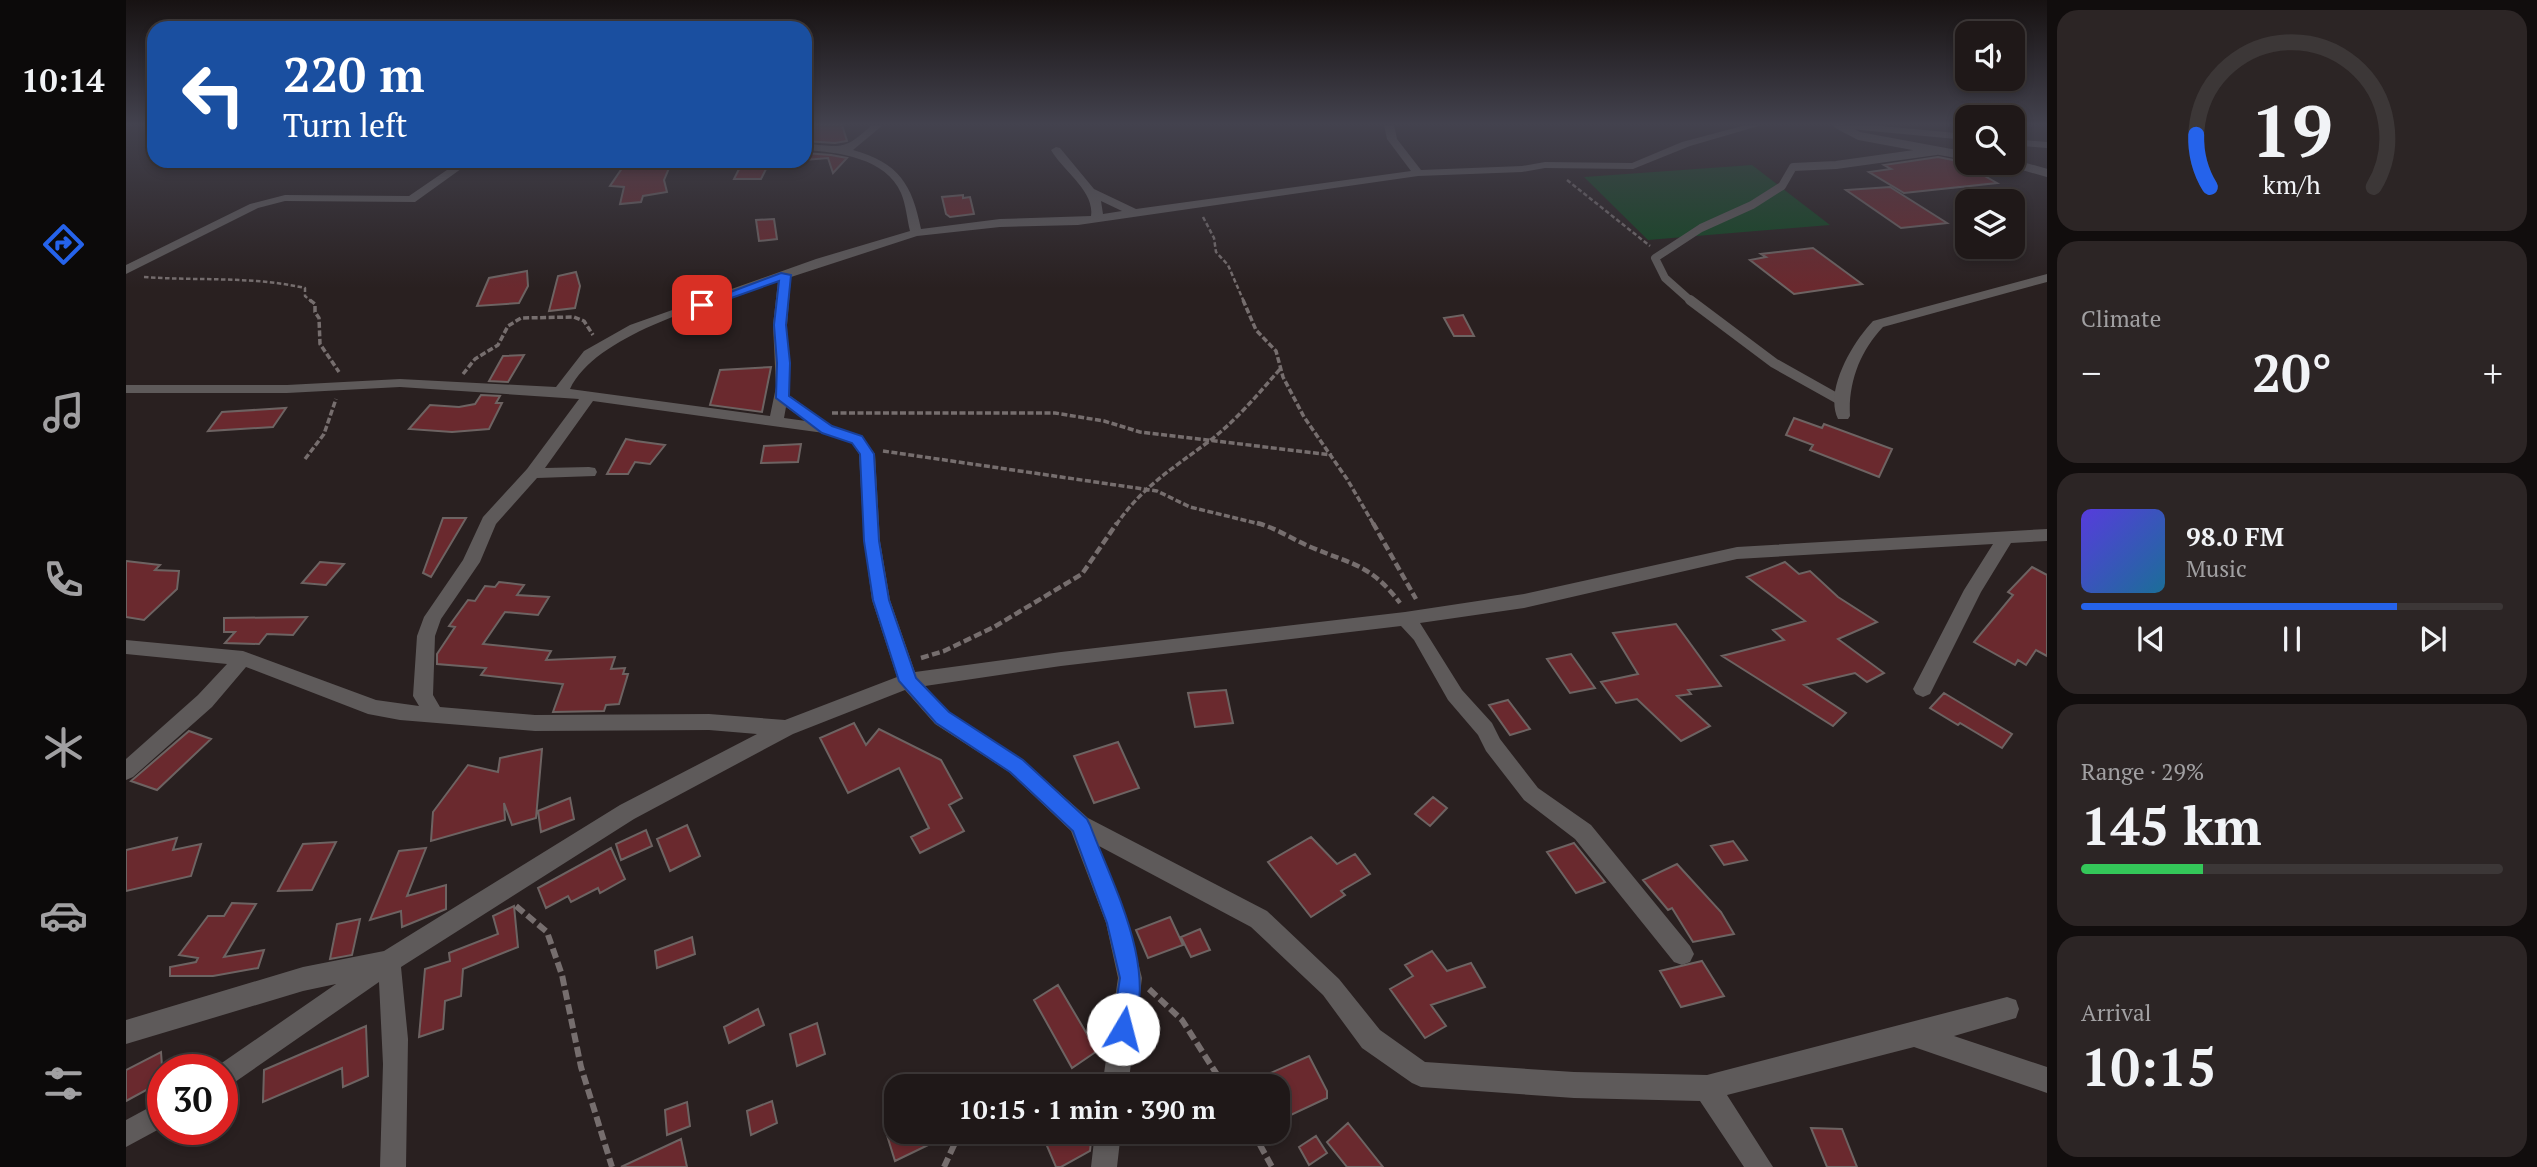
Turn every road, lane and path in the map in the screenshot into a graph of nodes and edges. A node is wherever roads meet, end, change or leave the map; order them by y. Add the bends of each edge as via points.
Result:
1 (440, 179) edge
2 (895, 179) edge
3 (1079, 179) edge
4 (1372, 179) edge
5 (1566, 179) edge
6 (1786, 179) edge
7 (1092, 192) junction
8 (1174, 207) junction
9 (1135, 213) junction
10 (1096, 218) junction
11 (916, 233) junction
12 (1656, 256) junction
13 (131, 273) edge
14 (785, 275) junction
15 (2047, 278) edge
16 (595, 349) junction
17 (1281, 368) junction
18 (343, 386) junction
19 (458, 388) junction
20 (126, 389) edge
21 (561, 392) junction
22 (590, 395) junction
23 (783, 398) junction
24 (1840, 401) junction
25 (805, 413) junction
26 (1843, 416) dead end
27 (776, 423) junction
28 (827, 429) junction
29 (857, 440) junction
30 (1208, 442) junction
31 (1332, 455) junction
32 (305, 459) dead end
33 (589, 472) dead end
34 (533, 473) junction
35 (1146, 488) junction
36 (2047, 535) edge
37 (2002, 538) junction
38 (1415, 617) junction
39 (126, 647) edge
40 (243, 659) junction
41 (905, 672) junction
42 (1923, 689) dead end
43 (434, 714) junction
44 (786, 728) junction
45 (126, 771) edge
46 (1080, 825) junction
47 (499, 892) junction
48 (1682, 954) dead end
49 (388, 962) junction
50 (1130, 978) junction
51 (2007, 1009) dead end
52 (126, 1032) edge
53 (1914, 1035) junction
54 (238, 1067) edge
55 (1117, 1074) edge
56 (1218, 1074) edge
57 (2047, 1080) edge
58 (1707, 1088) junction
59 (147, 1122) edge
60 (126, 1134) edge
61 (955, 1144) edge
62 (1107, 1144) edge
63 (1260, 1144) edge
64 (393, 1167) edge
65 (612, 1167) edge
66 (944, 1167) edge
67 (1104, 1167) edge
68 (1272, 1167) edge
69 (1760, 1167) edge

1 - 13 street via 411,200 310,197 254,206
2 - 11 street via 909,200
3 - 7 street
4 - 8 street
5 - 12 path via 1648,243
6 - 12 lane via 1752,205 1701,228
7 - 9 street
7 - 10 street
8 - 9 street
8 - 17 path via 1192,210 1205,219 1216,251 1239,286 1248,316 1276,351
9 - 10 street
10 - 11 street
11 - 14 street
12 - 24 lane via 1663,275 1689,301 1774,363
13 - 18 path via 207,281 283,281 305,288 319,318 322,352 335,365
14 - 16 street via 635,328
14 - 23 street via 780,325
15 - 24 street via 1878,324 1854,358
16 - 19 path via 593,334 584,321 574,317 521,318 508,326 498,345 467,368
16 - 21 street
17 - 30 path via 1239,416
17 - 31 path via 1304,417
18 - 19 street via 400,383
18 - 20 street
18 - 32 path via 332,404 335,408 324,434
19 - 21 street
21 - 22 street
22 - 27 street
22 - 34 street
23 - 25 street
23 - 27 street
24 - 26 street
25 - 28 street
25 - 30 path via 1055,413
27 - 28 street
28 - 29 street
29 - 35 path via 900,455
29 - 41 street via 867,454 881,600
30 - 31 path
30 - 35 path
31 - 38 path
33 - 34 street
34 - 43 street via 489,521 471,562 433,617 426,636 423,695
35 - 38 path via 1190,507 1271,527 1357,564 1383,581
35 - 41 path via 1082,575
36 - 37 street
37 - 38 street via 1737,553 1524,601
37 - 42 street
38 - 41 street via 1060,659
38 - 48 street via 1420,635 1455,695 1531,794 1583,832
39 - 40 street
40 - 43 street via 375,708
40 - 45 street via 205,701
41 - 44 street
41 - 46 street via 942,718 1016,766
43 - 44 street via 535,723 709,722
44 - 47 street via 627,812
46 - 50 street via 1117,923
46 - 58 street via 1259,919 1331,987 1371,1039 1421,1074 1574,1085
47 - 49 street
47 - 65 path via 547,932
49 - 52 street via 303,979
49 - 54 street
49 - 64 street via 395,1007 397,1086
50 - 55 street
50 - 56 path via 1161,995
51 - 53 street
53 - 57 street
53 - 58 street
58 - 69 street
59 - 60 street
61 - 66 path
62 - 67 street
63 - 68 path

